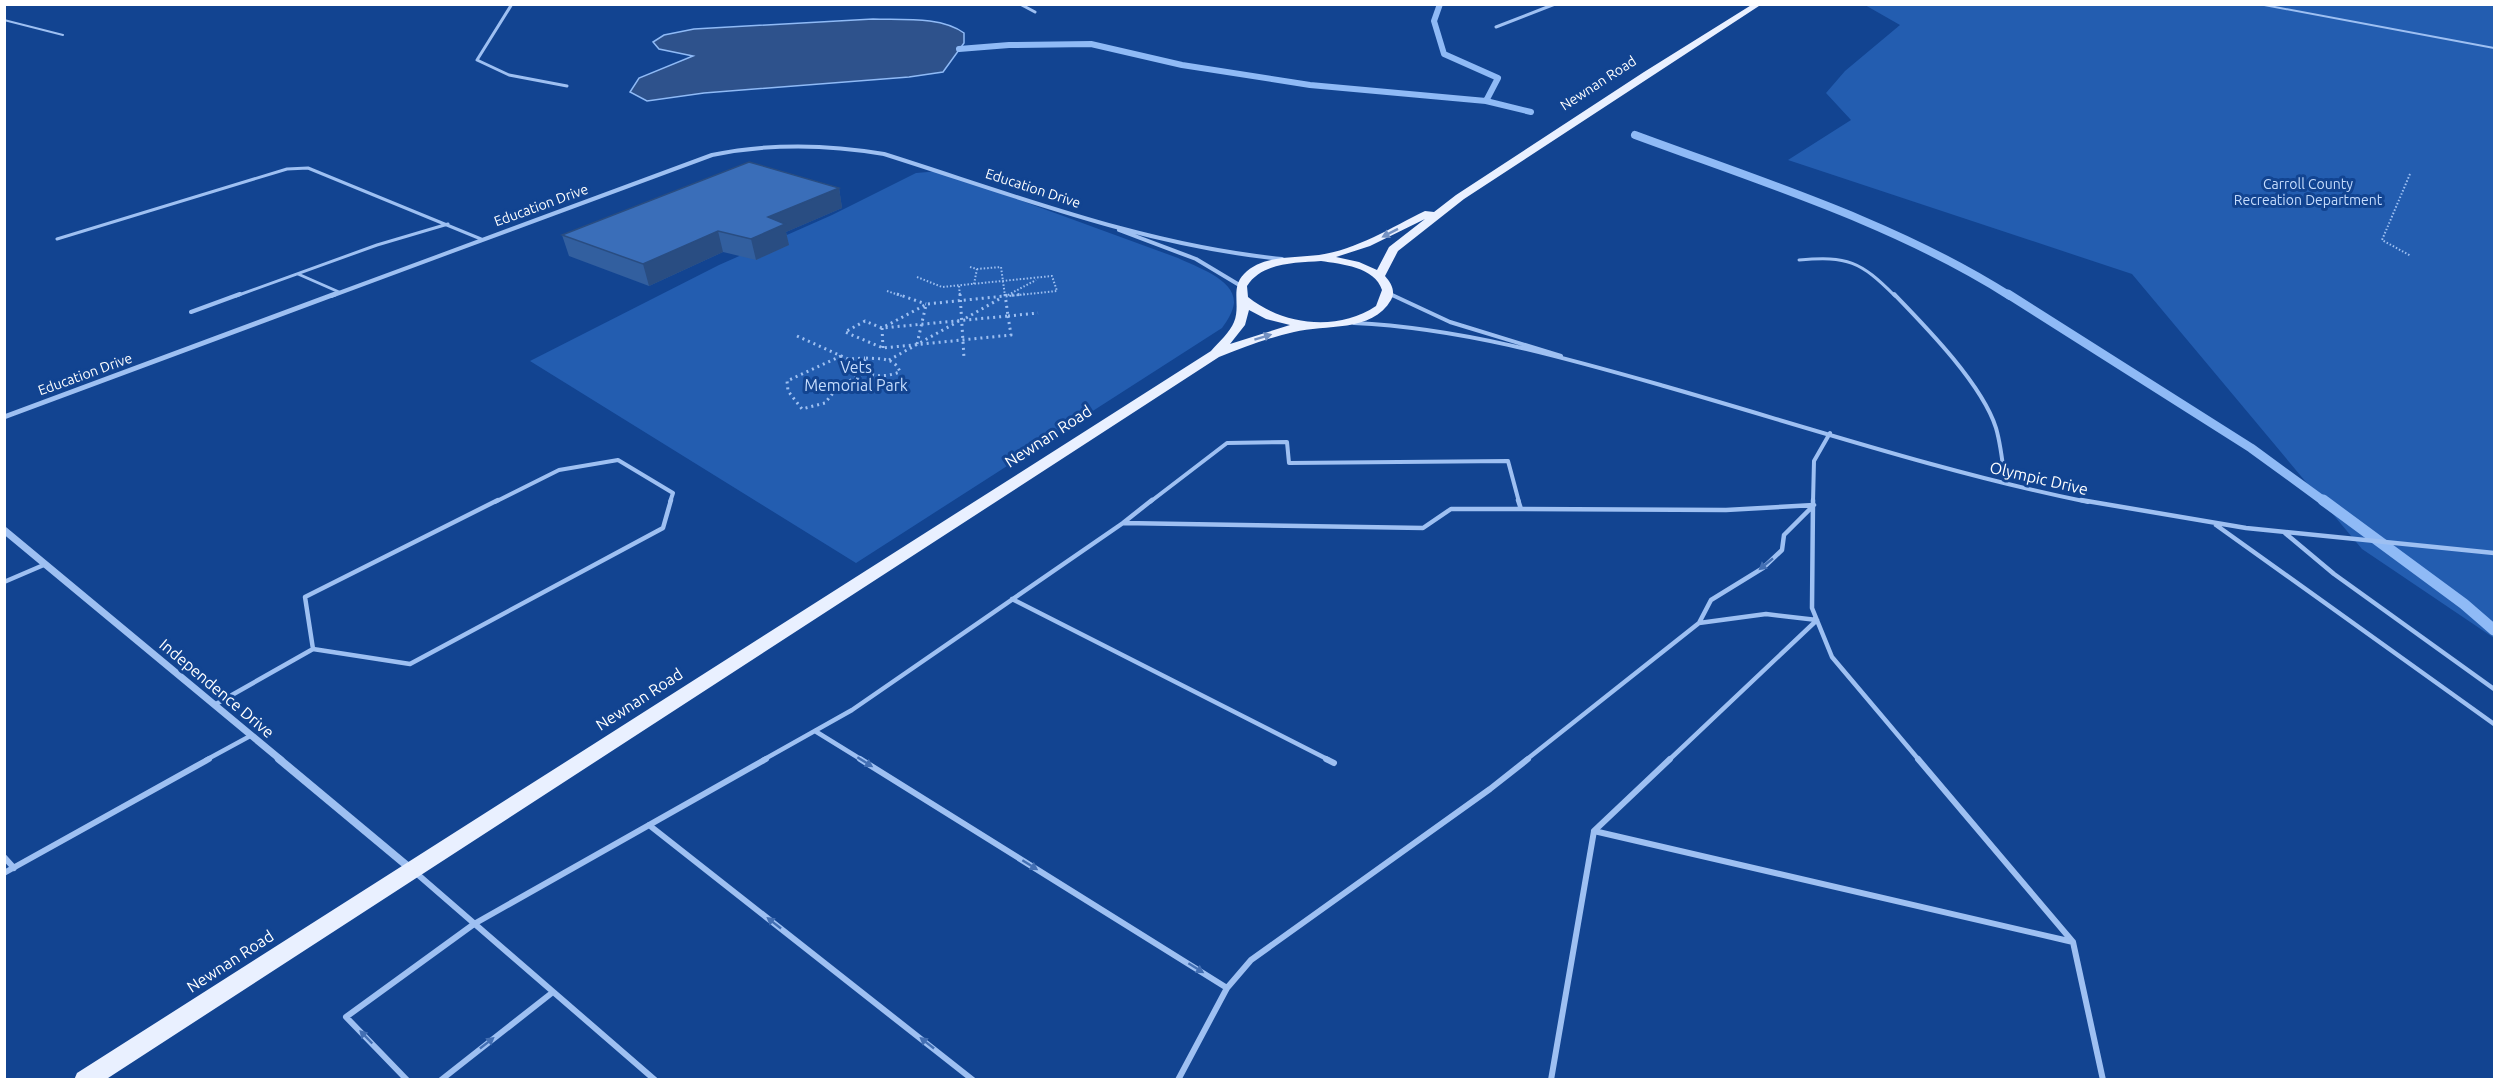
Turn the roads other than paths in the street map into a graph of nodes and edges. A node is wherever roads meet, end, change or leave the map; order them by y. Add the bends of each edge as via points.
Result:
1 (512, 4) edge
2 (1020, 4) edge
3 (1555, 4) edge
4 (1758, 4) edge
5 (2259, 4) edge
6 (1035, 12) dead end
7 (4, 20) edge
8 (1496, 27) dead end
9 (63, 35) dead end
10 (2494, 48) edge
11 (567, 86) dead end
12 (1460, 197) junction
13 (1099, 222) junction
14 (448, 224) junction
15 (57, 239) dead end
16 (481, 239) junction
17 (1321, 258) junction
18 (1288, 260) junction
19 (1798, 260) dead end
20 (297, 274) junction
21 (1379, 276) junction
22 (1241, 286) junction
23 (339, 292) junction
24 (1388, 293) junction
25 (1244, 300) junction
26 (190, 312) dead end
27 (1342, 322) junction
28 (1313, 325) junction
29 (1215, 354) junction
30 (1589, 365) junction
31 (4, 417) edge
32 (1830, 433) junction
33 (2005, 483) junction
34 (1814, 505) junction
35 (1521, 510) junction
36 (1123, 523) junction
37 (2214, 524) junction
38 (4, 530) edge
39 (2284, 531) junction
40 (2494, 554) edge
41 (46, 564) junction
42 (4, 582) edge
43 (1012, 599) junction
44 (1817, 620) junction
45 (1699, 623) junction
46 (313, 649) junction
47 (2494, 688) edge
48 (216, 704) junction
49 (2494, 724) edge
50 (815, 731) junction
51 (252, 735) junction
52 (1334, 763) dead end
53 (649, 825) junction
54 (1594, 831) junction
55 (4, 856) edge
56 (14, 868) junction
57 (411, 869) junction
58 (4, 873) edge
59 (474, 924) junction
60 (2073, 942) junction
61 (1227, 988) junction
62 (554, 992) junction
63 (85, 1080) edge
64 (407, 1080) edge
65 (441, 1080) edge
66 (655, 1080) edge
67 (973, 1080) edge
68 (1178, 1080) edge
69 (1551, 1080) edge
70 (2103, 1080) edge

1 - 11 street via 477,60 488,69
2 - 6 street
3 - 8 street
4 - 12 main road, Newnan Road
5 - 10 lane
7 - 9 lane
12 -> 17 main road, Newnan Road via 1366,244
12 - 21 main road, Newnan Road via 1394,249
13 - 16 street, Education Drive via 884,154 819,145 770,146 712,155
13 - 18 street, Education Drive via 1229,254
13 - 22 street, Education Drive via 1196,259
14 - 15 lane via 308,168 287,169
14 - 16 lane
14 - 20 lane
16 - 23 street, Education Drive
17 - 18 main road, Newnan Road
17 - 21 main road via 1354,264
18 - 22 main road, Newnan Road via 1257,270
19 - 33 lane via 1852,261 1872,274 1922,324 1964,375 1992,419
20 - 23 lane
20 - 26 lane
21 - 24 main road
22 - 25 main road, Newnan Road
23 - 31 street, Education Drive
24 - 27 main road, Newnan Road via 1385,303 1376,311
24 - 30 lane via 1434,315
25 - 28 main road via 1269,317
25 - 29 main road, Newnan Road via 1239,325
27 - 28 main road, Newnan Road
27 - 30 lane via 1412,326
29 -> 28 main road, Newnan Road via 1277,332
29 - 57 main road, Newnan Road
30 - 32 lane, Olympic Drive
32 - 33 lane, Olympic Drive
32 - 34 lane via 1814,461
33 - 37 lane, Olympic Drive via 2133,512
34 - 35 lane via 1726,510
34 - 44 lane via 1812,608
34 -> 45 lane via 1785,535 1782,550 1763,568 1711,600
35 - 36 lane via 1451,509 1423,528
35 - 36 lane via 1508,461 1290,463 1287,442 1227,442
36 - 43 lane
37 - 39 lane, Olympic Drive
37 - 49 lane
38 - 41 street, Independence Drive
39 - 40 lane, Olympic Drive
39 - 47 lane via 2334,574
41 - 42 lane
41 - 48 street, Independence Drive
43 - 50 lane via 852,710
43 - 52 lane
44 - 45 lane via 1766,614
44 - 54 lane
44 - 60 lane via 1832,657
45 - 61 lane via 1491,789 1251,960
46 - 46 lane via 305,597 559,470 618,460 673,493 663,528 410,664
46 - 48 lane
48 - 51 street, Independence Drive
50 - 53 lane
50 -> 61 lane
51 - 56 lane
51 - 57 street, Independence Drive
53 - 59 lane
67 -> 53 lane
54 - 60 lane
54 - 69 lane
55 - 56 lane
56 - 58 lane
57 - 59 lane
57 - 63 main road, Newnan Road
59 - 62 lane
64 -> 59 lane via 346,1017
60 - 70 lane
61 - 68 lane
65 -> 62 lane
62 - 66 lane

